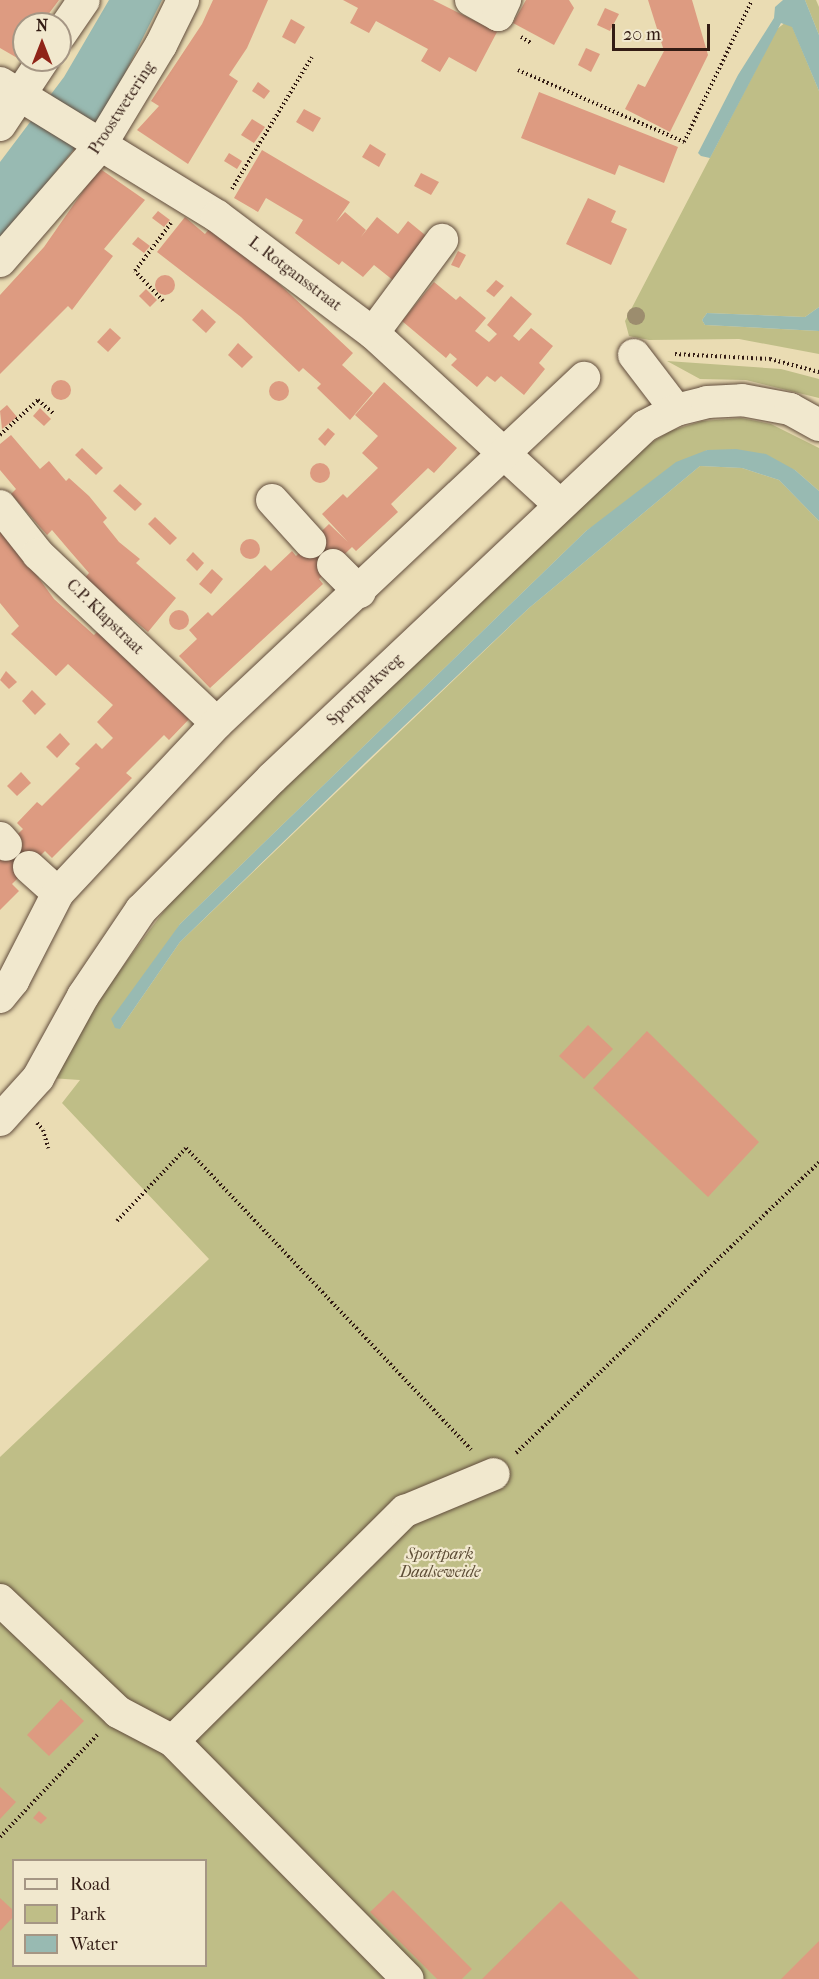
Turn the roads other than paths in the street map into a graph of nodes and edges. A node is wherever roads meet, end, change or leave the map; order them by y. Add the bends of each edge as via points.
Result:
1 (84, 0) edge
2 (183, 0) edge
3 (471, 0) edge
4 (505, 0) edge
5 (72, 18) edge
6 (33, 72) edge
7 (16, 93) edge
8 (0, 125) edge
9 (96, 143) junction
10 (442, 240) dead end
11 (0, 261) edge
12 (373, 333) junction
13 (634, 355) road end
14 (584, 378) dead end
15 (676, 410) junction
16 (819, 425) edge
17 (504, 453) junction
18 (272, 500) dead end
19 (560, 505) junction
20 (0, 506) edge
21 (310, 542) dead end
22 (333, 565) dead end
23 (360, 592) junction
24 (217, 723) junction
25 (29, 867) dead end
26 (58, 893) junction
27 (0, 997) edge
28 (0, 1120) edge
29 (494, 1474) road end
30 (0, 1600) edge
31 (173, 1741) junction
32 (408, 1979) edge

1 - 5 street
2 - 9 street, Proostwetering via 161,45
3 - 4 street via 498,15
6 - 7 street
7 - 8 street
7 - 9 street, L. Rotgansstraat
9 - 11 street, Proostwetering
9 - 12 street, L. Rotgansstraat via 216,216
10 - 12 street
12 - 17 street, L. Rotgansstraat
13 - 15 street
14 - 17 street
15 - 16 street, Sportparkweg via 707,402 742,400 790,409
15 - 19 street, Sportparkweg via 645,426
17 - 19 street, L. Rotgansstraat
17 - 23 street
18 - 21 street
19 - 28 street, Sportparkweg via 272,777 141,909 82,996 38,1078
20 - 24 street, C.P. Klapstraat via 38,554
22 - 23 street
23 - 24 street
24 - 26 street
25 - 26 street
26 - 27 street via 13,981
29 - 31 street via 405,1511
30 - 31 street via 118,1712
31 - 32 street

